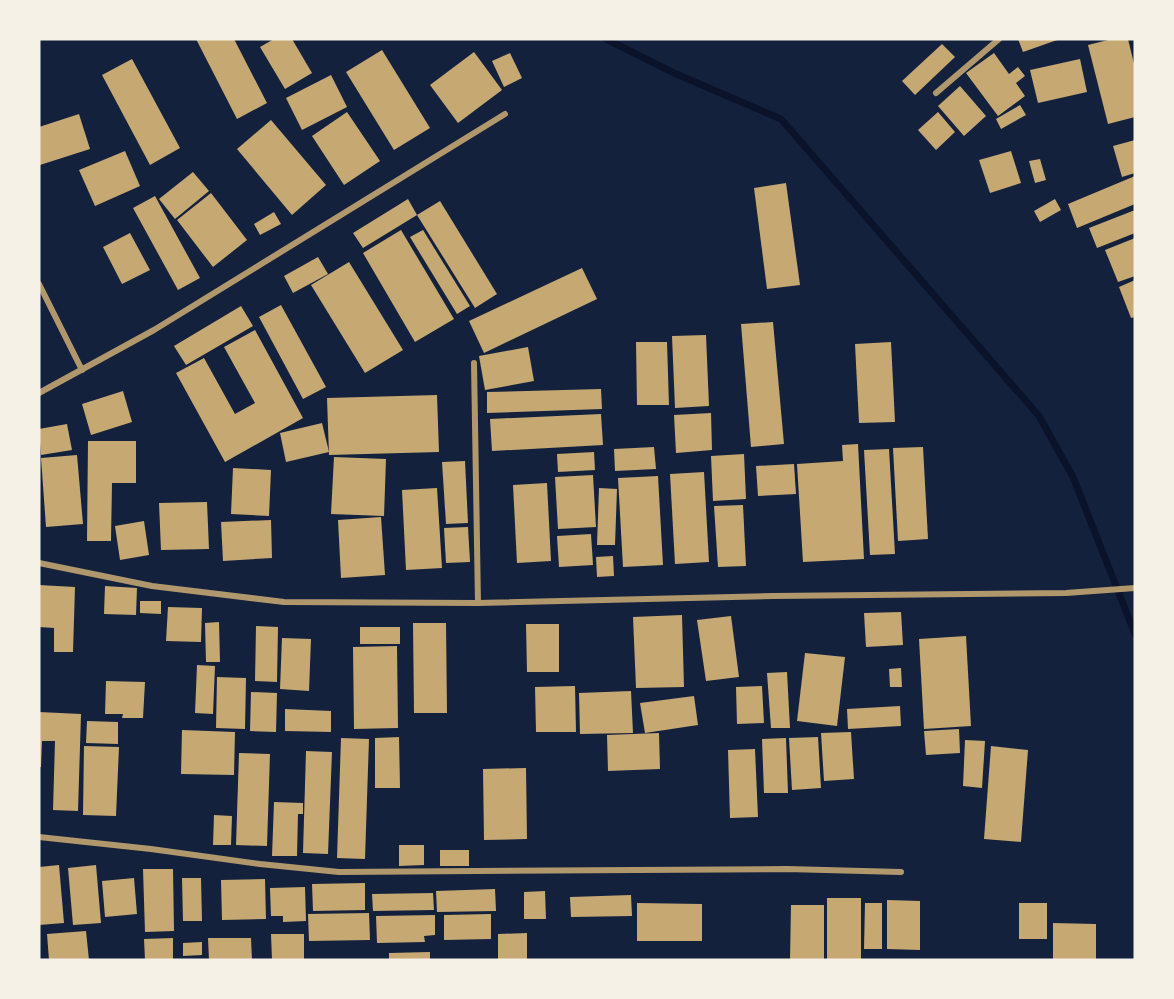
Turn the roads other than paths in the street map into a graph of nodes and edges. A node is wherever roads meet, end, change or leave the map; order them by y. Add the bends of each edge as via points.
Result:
1 (999, 39) edge
2 (936, 93) dead end
3 (505, 114) dead end
4 (39, 284) edge
5 (474, 363) dead end
6 (82, 370) junction
7 (39, 393) edge
8 (39, 562) edge
9 (1135, 588) edge
10 (478, 603) junction
11 (39, 837) edge
12 (901, 872) dead end

1 - 2 street
3 - 6 street via 154,330
4 - 6 street
5 - 10 street
6 - 7 street
8 - 10 street via 152,586 284,602
9 - 10 street via 1066,593
11 - 12 street via 339,872

